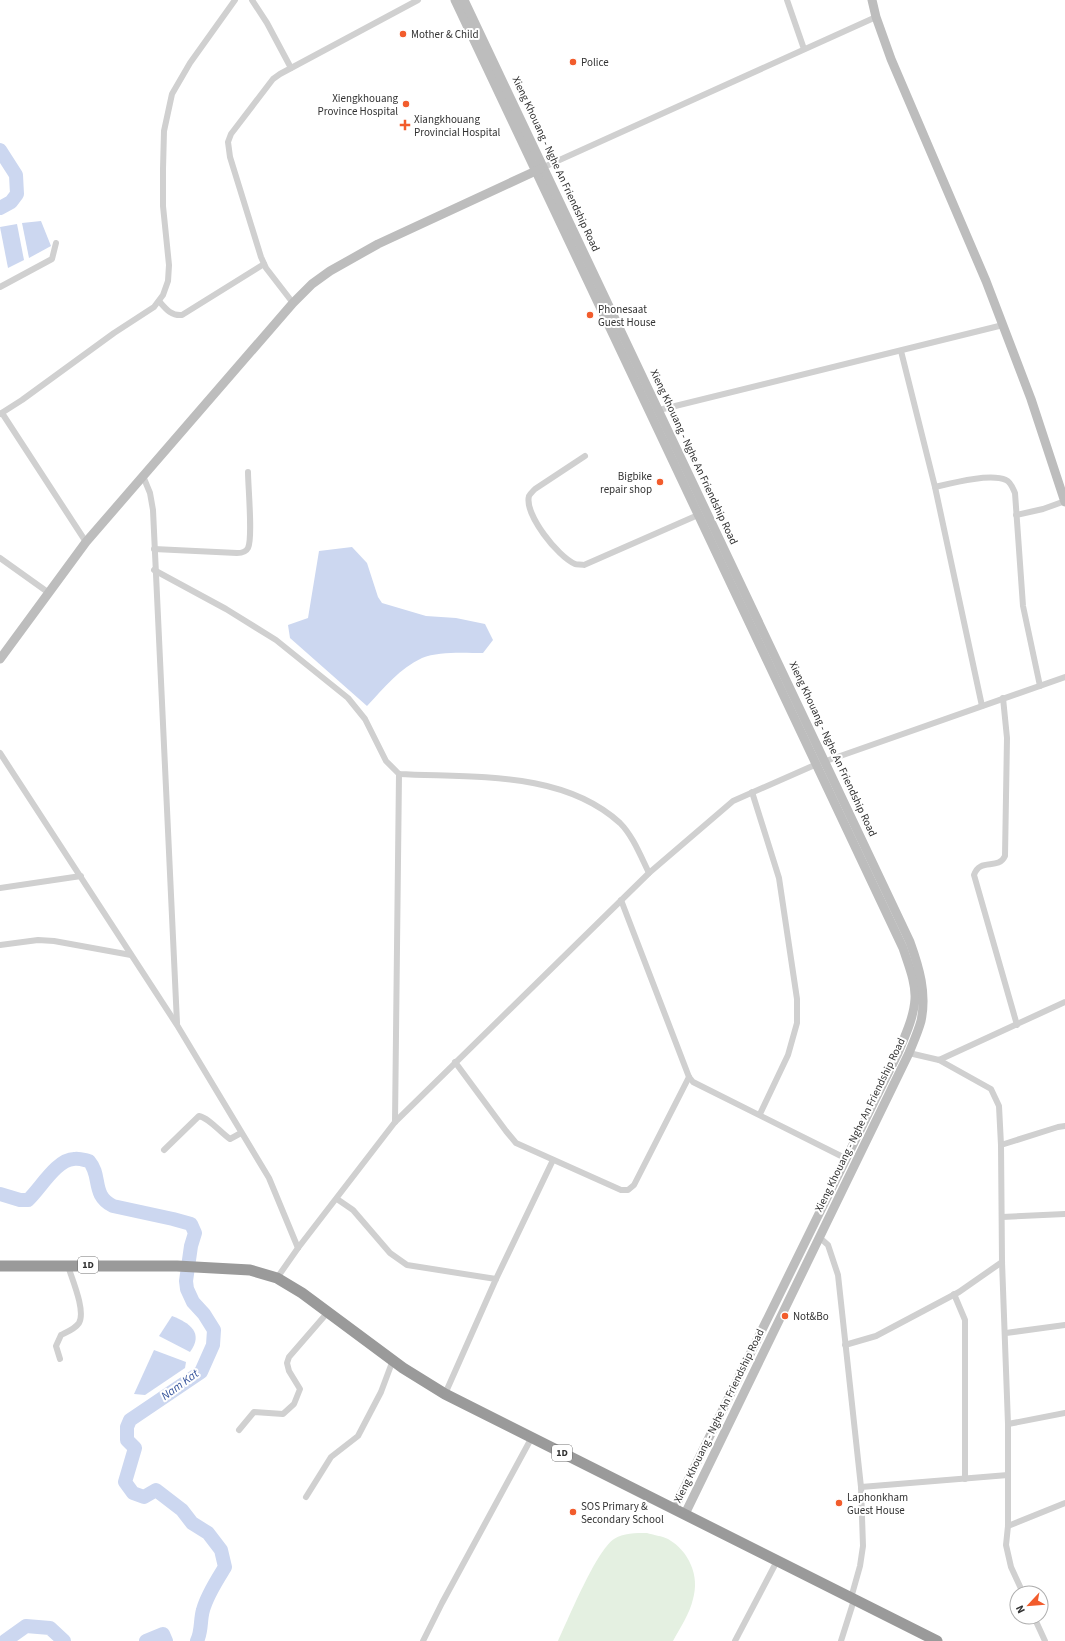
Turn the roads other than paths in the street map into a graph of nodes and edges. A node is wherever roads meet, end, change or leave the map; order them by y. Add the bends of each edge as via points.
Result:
1 (235, 0) edge
2 (252, 0) edge
3 (418, 0) edge
4 (455, 0) edge
5 (464, 0) edge
6 (787, 0) edge
7 (872, 0) edge
8 (876, 17) junction
9 (804, 49) junction
10 (291, 68) junction
11 (544, 167) junction
12 (535, 172) junction
13 (56, 242) dead end
14 (264, 264) junction
15 (0, 287) edge
16 (159, 301) junction
17 (293, 303) junction
18 (1003, 325) junction
19 (901, 351) junction
20 (659, 410) junction
21 (1, 413) edge
22 (650, 414) junction
23 (585, 456) dead end
24 (248, 472) dead end
25 (143, 476) junction
26 (935, 487) junction
27 (1065, 502) edge
28 (698, 515) junction
29 (1016, 515) junction
30 (86, 542) junction
31 (154, 549) junction
32 (0, 558) edge
33 (154, 570) junction
34 (49, 593) junction
35 (0, 659) edge
36 (1065, 677) edge
37 (1040, 686) junction
38 (1003, 698) junction
39 (982, 706) junction
40 (0, 753) edge
41 (821, 763) junction
42 (399, 774) junction
43 (752, 792) junction
44 (649, 873) junction
45 (81, 876) junction
46 (0, 888) edge
47 (620, 900) junction
48 (0, 945) edge
49 (131, 955) junction
50 (1065, 1002) edge
51 (177, 1024) junction
52 (1017, 1025) junction
53 (909, 1053) junction
54 (939, 1060) junction
55 (455, 1062) junction
56 (689, 1077) junction
57 (760, 1114) junction
58 (395, 1122) junction
59 (1065, 1126) edge
60 (241, 1133) junction
61 (1001, 1145) junction
62 (164, 1150) dead end
63 (846, 1158) junction
64 (553, 1160) junction
65 (855, 1163) junction
66 (337, 1199) junction
67 (1065, 1214) edge
68 (1002, 1217) junction
69 (819, 1238) junction
70 (298, 1248) junction
71 (1002, 1262) junction
72 (0, 1266) edge
73 (68, 1266) junction
74 (277, 1278) junction
75 (496, 1278) junction
76 (954, 1294) junction
77 (328, 1312) junction
78 (1065, 1325) edge
79 (1006, 1333) junction
80 (845, 1345) junction
81 (60, 1359) dead end
82 (392, 1360) junction
83 (445, 1394) junction
84 (1065, 1413) edge
85 (1008, 1424) junction
86 (239, 1430) dead end
87 (532, 1437) junction
88 (1008, 1475) junction
89 (965, 1479) junction
90 (861, 1487) junction
91 (306, 1497) dead end
92 (1065, 1503) edge
93 (674, 1509) junction
94 (685, 1514) junction
95 (1008, 1526) junction
96 (777, 1561) junction
97 (1020, 1585) edge
98 (852, 1599) junction
99 (1038, 1625) edge
100 (934, 1640) edge
101 (423, 1641) edge
102 (735, 1641) edge
103 (841, 1641) edge
104 (1045, 1641) edge

1 - 16 street via 190,62 172,94 164,131 163,169 168,282
2 - 10 street
3 - 10 street
4 - 12 street, Xieng Khouang - Nghe An Friendship Road
5 - 11 street, Xieng Khouang - Nghe An Friendship Road
6 - 9 street
7 - 8 street
8 - 9 street
8 - 18 street via 891,59
9 - 11 street
10 - 14 street via 273,79 231,134 228,142 230,157
11 - 12 street
11 - 20 street, Xieng Khouang - Nghe An Friendship Road
12 - 17 street via 378,244 330,271
12 - 22 street, Xieng Khouang - Nghe An Friendship Road
13 - 15 street via 52,259
14 - 16 street via 182,315 169,312
14 - 17 street
16 - 21 street via 154,307 114,332
17 - 25 street
18 - 19 street
18 - 27 street
19 - 20 street
19 - 26 street
20 - 22 street
20 - 41 street, Xieng Khouang - Nghe An Friendship Road
21 - 30 street
22 - 28 street, Xieng Khouang - Nghe An Friendship Road
23 - 28 street via 535,489 529,496 530,510 548,540 562,556 575,564 584,565
24 - 31 street via 250,536 248,548 244,552
25 - 30 street
25 - 31 street via 150,492 153,510
26 - 29 street via 988,478 1007,480 1015,493
26 - 39 street
27 - 29 street
28 - 41 street, Xieng Khouang - Nghe An Friendship Road
29 - 37 street via 1023,606
30 - 34 street
31 - 33 street
32 - 34 street
33 - 42 street via 226,609 276,640 348,698 365,719 386,761
33 - 51 street
34 - 35 street
36 - 37 street
37 - 38 street
38 - 39 street
38 - 52 street via 1007,738 1006,856 1000,863 980,866 974,875
39 - 41 street
40 - 45 street
41 - 43 street
41 - 53 street, Xieng Khouang - Nghe An Friendship Road via 910,942 920,968 923,996 921,1021
41 - 63 street, Xieng Khouang - Nghe An Friendship Road via 903,948 912,973 915,998 911,1018 898,1053
42 - 44 street via 498,779 549,786 590,801 620,823 629,834
42 - 58 street
43 - 44 street via 733,801
43 - 57 street via 779,878 797,999 797,1023 788,1055
44 - 47 street
45 - 46 street
45 - 49 street
47 - 55 street
47 - 56 street
48 - 49 street via 38,940 54,941
49 - 51 street
50 - 52 street
51 - 60 street
52 - 54 street
53 - 54 street
53 - 65 street, Xieng Khouang - Nghe An Friendship Road
54 - 61 street via 991,1089 999,1106
55 - 58 street
55 - 64 street via 516,1143
56 - 57 street via 694,1082
56 - 64 street via 634,1184 628,1190 621,1190
57 - 63 street
58 - 66 street
59 - 61 street
60 - 62 street via 230,1139 217,1130 206,1117 200,1116
60 - 70 street via 269,1178
61 - 68 street
63 - 65 street
63 - 93 street, Xieng Khouang - Nghe An Friendship Road
64 - 75 street
65 - 69 street, Xieng Khouang - Nghe An Friendship Road
66 - 70 street
66 - 75 street via 353,1210 390,1253 407,1265
67 - 68 street
68 - 71 street
69 - 80 street via 828,1245 838,1275
69 - 94 street, Xieng Khouang - Nghe An Friendship Road
70 - 74 street
71 - 76 street
71 - 79 street
72 - 73 highway, 1D
73 - 74 highway, 1D via 176,1266 250,1270
73 - 81 street via 81,1309 79,1323 60,1335 56,1346
74 - 77 highway, 1D
75 - 83 street
76 - 80 street via 876,1336
76 - 89 street via 965,1320
77 - 82 highway, 1D
77 - 86 street via 289,1358 289,1372 300,1388 294,1404 283,1414 254,1412
78 - 79 street
79 - 85 street
80 - 90 street
82 - 83 highway, 1D
82 - 91 street via 381,1392 358,1436 331,1457
83 - 87 highway, 1D
84 - 85 street
85 - 88 street
87 - 93 highway, 1D
87 - 101 street
88 - 89 street
88 - 95 street
89 - 90 street
90 - 98 street via 862,1546
92 - 95 street
93 - 94 highway, 1D
94 - 96 highway, 1D
95 - 97 street via 1007,1556
96 - 98 highway, 1D
96 - 102 street
98 - 100 highway, 1D
98 - 103 street
99 - 104 street

